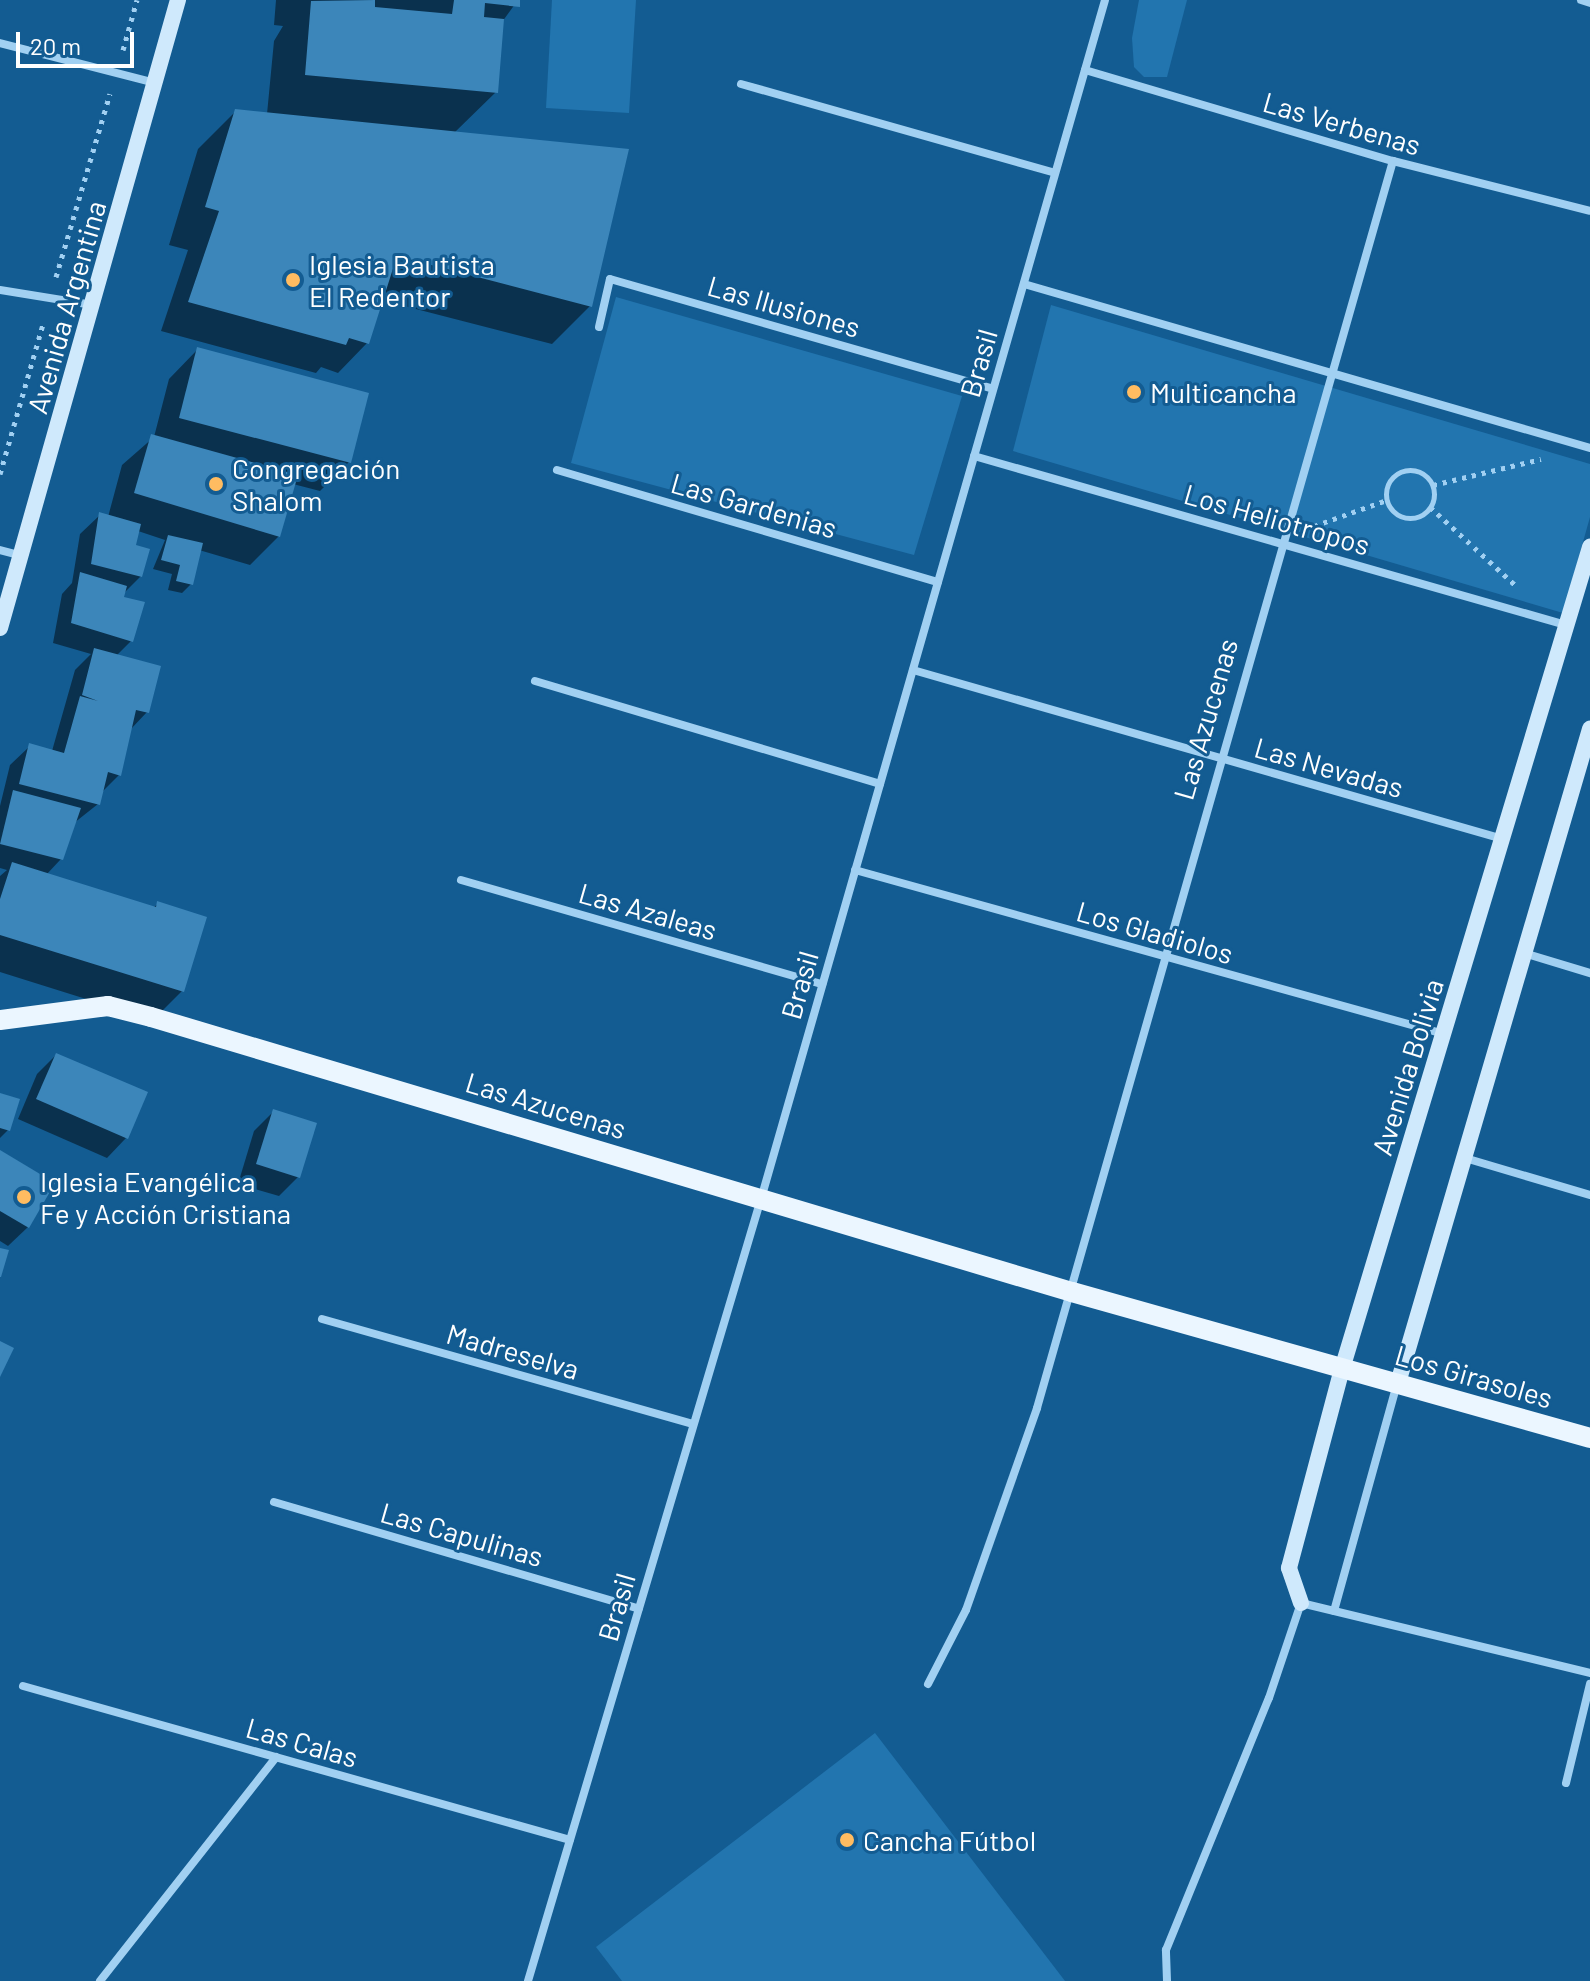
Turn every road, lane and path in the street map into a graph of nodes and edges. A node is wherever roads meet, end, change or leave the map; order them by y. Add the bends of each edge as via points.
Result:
1 (137, 0) edge
2 (178, 0) edge
3 (1105, 0) edge
4 (1581, 0) edge
5 (1590, 3) edge
6 (0, 43) edge
7 (1085, 70) junction
8 (116, 73) junction
9 (156, 83) junction
10 (741, 84) dead end
11 (1393, 161) junction
12 (1055, 173) junction
13 (1590, 211) edge
14 (1024, 284) junction
15 (0, 290) edge
16 (50, 299) junction
17 (93, 305) junction
18 (599, 327) dead end
19 (1334, 372) junction
20 (993, 389) junction
21 (1589, 448) edge
22 (974, 456) junction
23 (557, 470) dead end
24 (0, 474) edge
25 (1433, 485) junction
26 (1387, 500) junction
27 (1430, 507) junction
28 (1285, 540) junction
29 (1590, 547) edge
30 (0, 550) edge
31 (22, 556) junction
32 (938, 582) junction
33 (1561, 622) junction
34 (0, 628) edge
35 (913, 670) junction
36 (535, 681) dead end
37 (1590, 729) edge
38 (1586, 754) edge
39 (1223, 759) junction
40 (880, 784) junction
41 (1503, 839) junction
42 (855, 870) junction
43 (461, 880) dead end
44 (1524, 953) junction
45 (1167, 958) junction
46 (1590, 973) edge
47 (822, 984) junction
48 (0, 1020) edge
49 (1444, 1034) junction
50 (1465, 1158) junction
51 (1590, 1195) edge
52 (761, 1199) junction
53 (1072, 1292) junction
54 (322, 1319) dead end
55 (1342, 1369) junction
56 (1398, 1383) junction
57 (692, 1424) junction
58 (1590, 1438) edge
59 (274, 1502) dead end
60 (1301, 1603) junction
61 (639, 1609) junction
62 (1334, 1611) junction
63 (1590, 1673) edge
64 (928, 1684) dead end
65 (1590, 1684) edge
66 (23, 1686) dead end
67 (276, 1757) junction
68 (1566, 1783) dead end
69 (570, 1840) junction
70 (100, 1981) edge
71 (528, 1981) edge
72 (1167, 1981) edge

1 - 8 path, Avenida Argentina
2 - 9 street, Avenida Argentina
3 - 7 street, Brasil
4 - 5 street
6 - 8 street
7 - 11 street, Las Verbenas
7 - 12 street, Brasil
8 - 9 street
8 - 16 path, Avenida Argentina
9 - 17 street, Avenida Argentina
10 - 12 street
11 - 13 street, Las Verbenas
11 - 19 street, Las Azucenas
12 - 14 street, Brasil
14 - 19 street
14 - 20 street, Brasil
15 - 16 street
16 - 17 street
16 - 24 path, Avenida Argentina
17 - 31 street, Avenida Argentina
18 - 20 street, Las Ilusiones via 610,279
19 - 21 street
19 - 28 street, Las Azucenas
20 - 22 street, Brasil
21 - 25 path
22 - 28 street, Los Heliotropos
22 - 32 street, Brasil
23 - 32 street, Las Gardenias
25 - 26 path via 1422,473 1407,470 1388,484
25 - 27 path
26 - 27 path via 1403,517 1418,517
26 - 28 path
27 - 33 path
28 - 33 street, Los Heliotropos
28 - 39 street, Las Azucenas
29 - 33 street, Avenida Bolivia
30 - 31 street
31 - 34 street, Avenida Argentina
32 - 35 street, Brasil
33 - 41 street, Avenida Bolivia
35 - 39 street, Las Nevadas
35 - 40 street, Brasil
36 - 40 street
37 - 38 street
38 - 44 street
39 - 41 street, Las Nevadas
39 - 45 street, Las Azucenas
40 - 42 street, Brasil
41 - 49 street, Avenida Bolivia
42 - 45 street, Los Gladiolos
42 - 47 street, Brasil
43 - 47 street, Las Azaleas
44 - 46 street
44 - 50 street
45 - 49 street, Los Gladiolos
45 - 53 street, Las Azucenas
47 - 52 street, Brasil
48 - 52 main road, Las Azucenas via 108,1006
49 - 55 street, Avenida Bolivia
50 - 51 street
50 - 56 street
52 - 53 main road, Las Azucenas
52 - 57 street, Brasil
53 - 55 main road, Las Azucenas
53 - 64 street, Las Azucenas via 966,1610
54 - 57 street, Madreselva
55 - 56 main road, Los Girasoles
55 - 60 street, Avenida Bolivia via 1289,1568
56 - 58 main road, Los Girasoles
56 - 62 street
57 - 61 street, Brasil
59 - 61 street, Las Capulinas
60 - 62 street
60 - 72 street via 1269,1698 1166,1950
61 - 69 street, Brasil
62 - 63 street
65 - 68 street
66 - 67 street, Las Calas
67 - 69 street, Las Calas
67 - 70 street
69 - 71 street, Brasil

